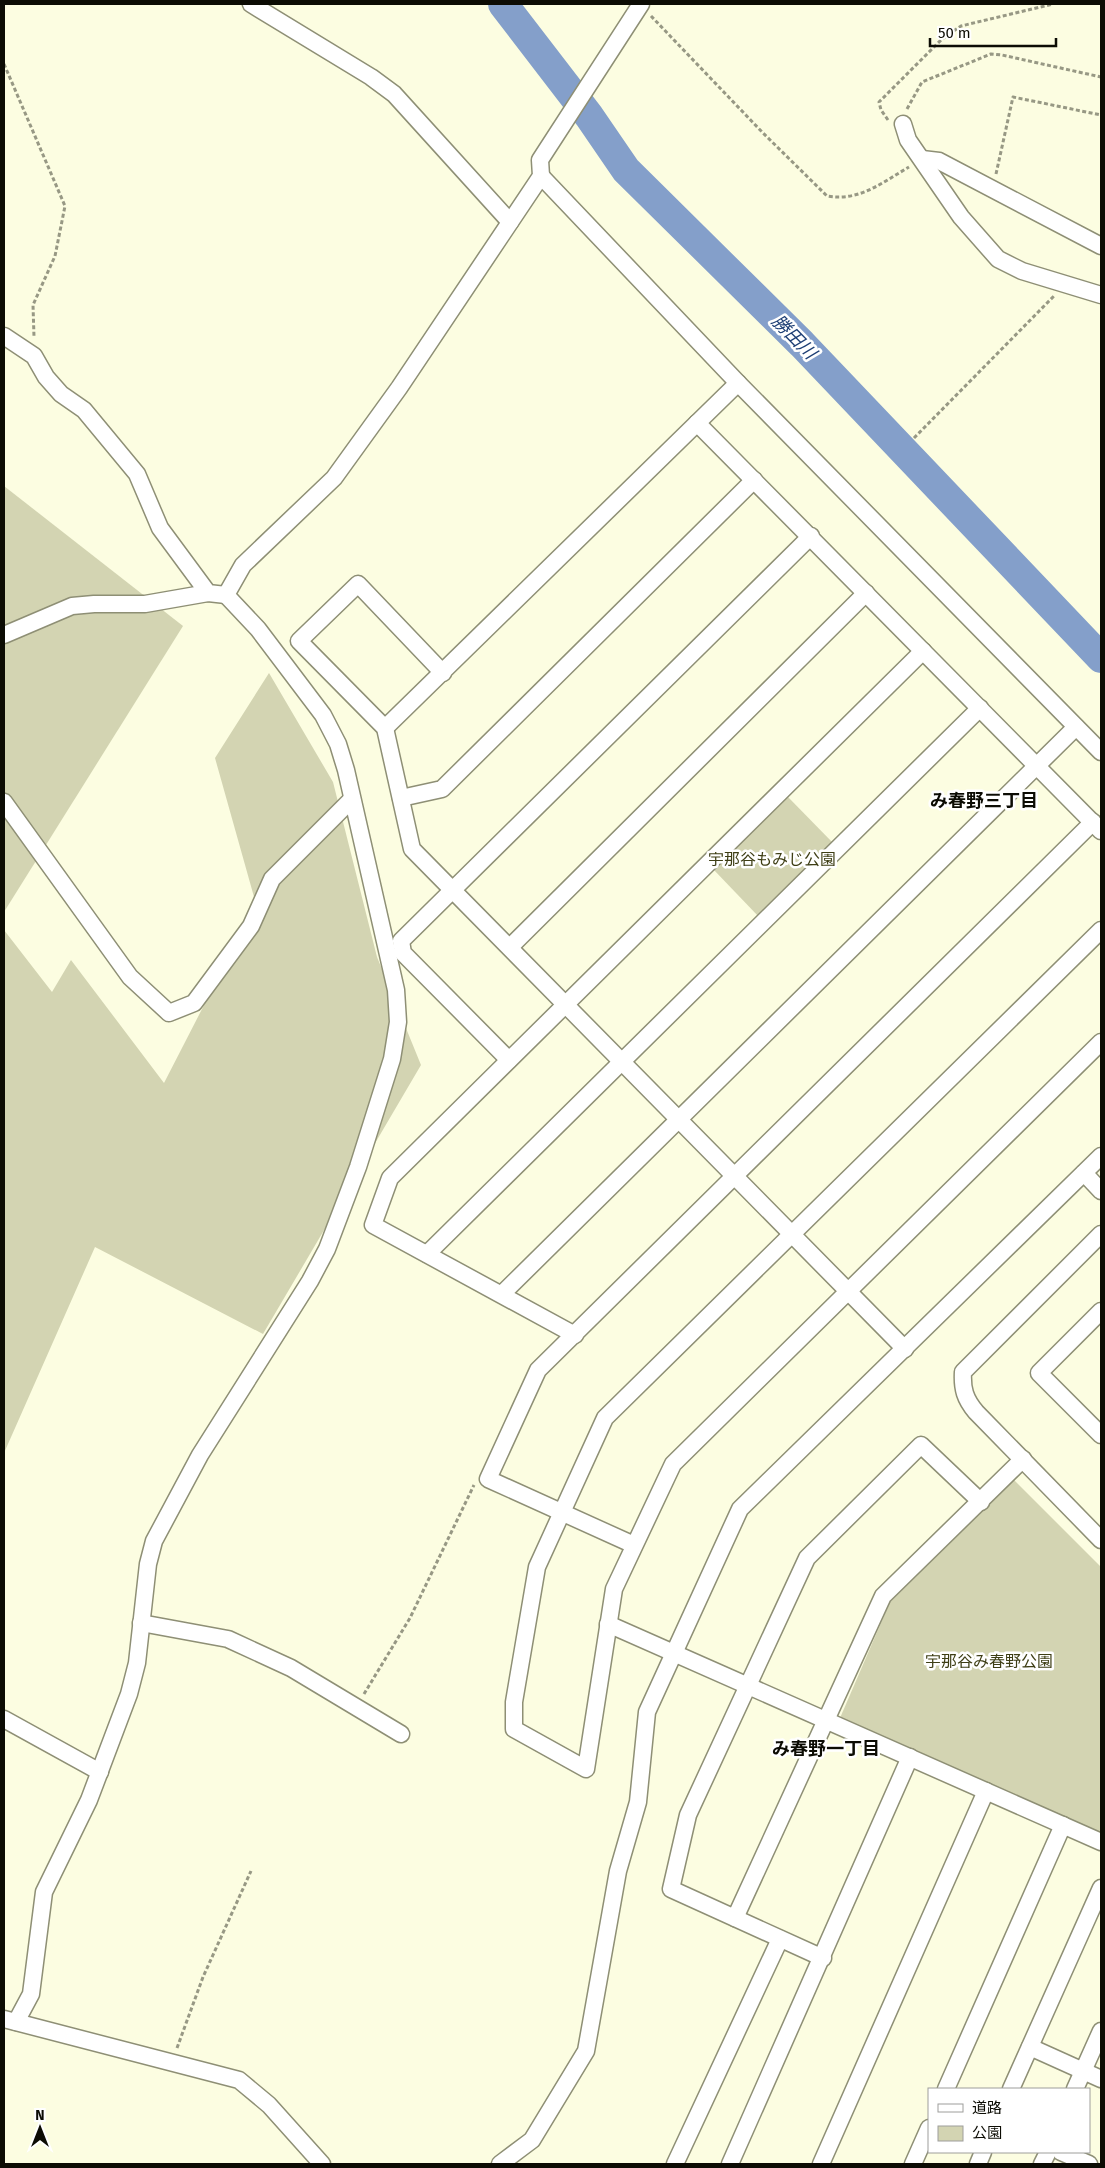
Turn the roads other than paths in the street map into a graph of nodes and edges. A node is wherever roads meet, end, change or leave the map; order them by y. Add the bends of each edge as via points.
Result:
1 (250, 4) edge
2 (641, 4) edge
3 (905, 130) road end
4 (922, 159) junction
5 (541, 176) junction
6 (510, 222) junction
7 (1101, 246) edge
8 (1101, 295) edge
9 (4, 336) edge
10 (738, 383) junction
11 (697, 423) junction
12 (754, 480) junction
13 (811, 536) junction
14 (208, 593) junction
15 (866, 593) junction
16 (226, 595) junction
17 (4, 635) edge
18 (923, 651) junction
19 (443, 673) junction
20 (980, 708) junction
21 (1076, 727) junction
22 (385, 728) junction
23 (1101, 752) edge
24 (1037, 766) junction
25 (400, 798) junction
26 (352, 799) junction
27 (4, 802) edge
28 (1097, 826) edge
29 (453, 890) junction
30 (1101, 930) edge
31 (510, 947) junction
32 (566, 1004) junction
33 (1101, 1042) edge
34 (509, 1060) junction
35 (622, 1062) junction
36 (679, 1118) junction
37 (1101, 1156) edge
38 (1084, 1173) junction
39 (736, 1176) junction
40 (1101, 1191) edge
41 (792, 1234) junction
42 (1101, 1234) edge
43 (428, 1254) junction
44 (849, 1291) junction
45 (502, 1294) junction
46 (1101, 1312) edge
47 (575, 1335) junction
48 (905, 1349) junction
49 (1100, 1430) edge
50 (1023, 1460) junction
51 (981, 1502) junction
52 (561, 1512) junction
53 (1101, 1539) edge
54 (634, 1545) junction
55 (141, 1622) junction
56 (608, 1624) junction
57 (675, 1652) junction
58 (748, 1686) junction
59 (4, 1719) edge
60 (826, 1721) junction
61 (401, 1734) dead end
62 (910, 1757) junction
63 (100, 1772) junction
64 (986, 1791) junction
65 (1064, 1825) junction
66 (1101, 1842) edge
67 (1101, 1888) edge
68 (735, 1918) junction
69 (780, 1939) junction
70 (823, 1958) junction
71 (8, 2023) edge
72 (1101, 2031) edge
73 (1030, 2047) junction
74 (1083, 2071) junction
75 (1101, 2079) edge
76 (946, 2088) edge
77 (1011, 2088) edge
78 (1075, 2088) edge
79 (928, 2130) edge
80 (1063, 2153) edge
81 (322, 2164) edge
82 (500, 2164) edge
83 (675, 2164) edge
84 (730, 2164) edge
85 (821, 2164) edge
86 (913, 2164) edge
87 (1089, 2164) edge

1 - 6 street via 394,94
2 - 5 street via 540,160
3 - 4 street
4 - 7 street via 939,161
4 - 8 street via 961,217 998,259 1022,271
5 - 6 street
5 - 10 street
6 - 16 street via 405,380 334,478 243,565
9 - 14 street via 34,356 46,377 61,394 84,410 136,474 160,528
10 - 11 street
10 - 21 street
11 - 12 street
11 - 19 street
12 - 13 street
12 - 25 street via 442,789
13 - 15 street
13 - 29 street
14 - 16 street
14 - 17 street via 145,604 72,606
15 - 18 street
15 - 31 street
16 - 26 street via 258,630 323,715 338,744
18 - 20 street
18 - 32 street
19 - 22 street
19 - 22 street via 358,584 299,642
20 - 24 street
20 - 35 street
21 - 23 street
21 - 24 street
22 - 25 street
24 - 28 street
24 - 36 street
25 - 29 street via 412,849
26 - 27 street via 272,879 251,926 194,1003 169,1013 130,977
26 - 55 street via 396,990 398,1022 392,1059 358,1167 327,1249 200,1455 154,1541
28 - 39 street
29 - 31 street
29 - 34 street via 401,940 403,953
30 - 41 street
31 - 32 street
32 - 34 street
32 - 35 street
33 - 44 street
34 - 43 street via 390,1178 373,1225
35 - 36 street
35 - 43 street
36 - 39 street
36 - 45 street
37 - 38 street
38 - 40 street
38 - 48 street
39 - 41 street
39 - 47 street
41 - 44 street
41 - 52 street via 605,1418
42 - 50 street via 963,1372 966,1401
43 - 45 street
44 - 48 street
44 - 54 street via 673,1464
45 - 47 street
46 - 49 street via 1039,1373
47 - 52 street via 538,1370 488,1479
48 - 57 street via 740,1509
50 - 51 street
50 - 53 street
51 - 58 street via 921,1445 806,1558
51 - 60 street via 883,1596
52 - 54 street
52 - 56 street via 537,1567 514,1702 514,1729 586,1769
54 - 56 street via 614,1589
55 - 61 street via 228,1639 290,1668
55 - 63 street via 129,1694
56 - 57 street
57 - 58 street
57 - 82 street via 647,1712 638,1802 618,1871 586,2051 532,2140
58 - 60 street
58 - 68 street via 688,1815 670,1889
59 - 63 street
60 - 62 street
60 - 68 street
62 - 64 street
62 - 70 street
63 - 71 street via 44,1892 31,1994
64 - 65 street
64 - 85 street
65 - 66 street
65 - 76 street
67 - 73 street
68 - 69 street
69 - 70 street
69 - 83 street
70 - 84 street
71 - 81 street via 239,2080 269,2105
72 - 74 street
73 - 74 street
73 - 77 street
74 - 75 street
74 - 78 street
79 - 86 street
80 - 87 street

